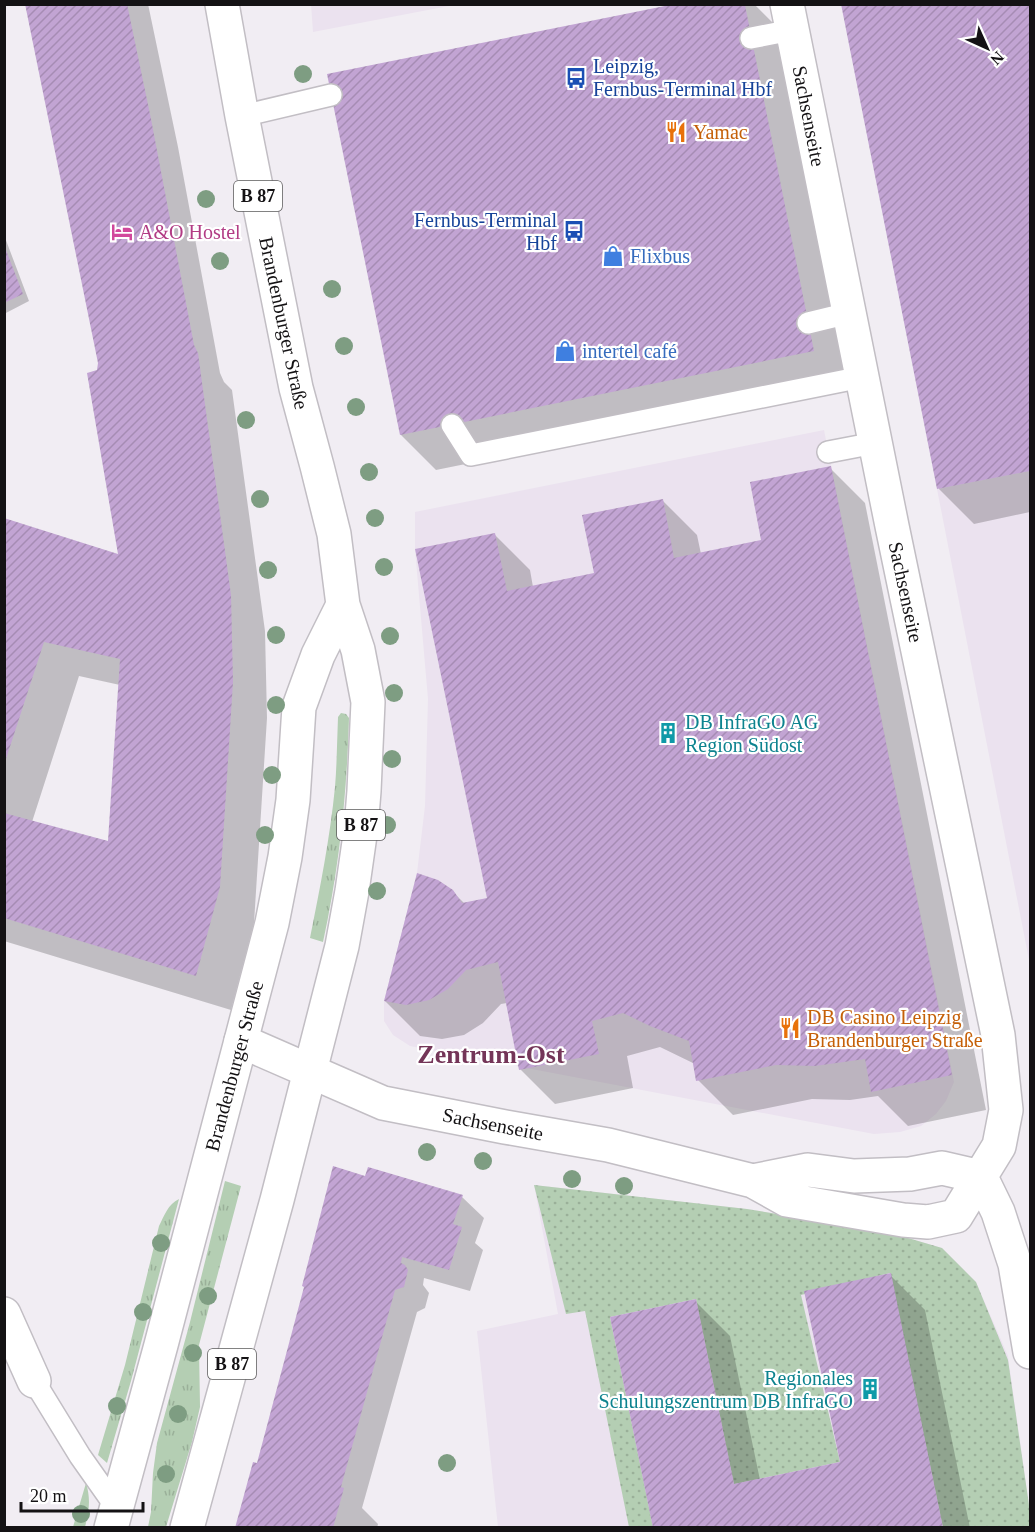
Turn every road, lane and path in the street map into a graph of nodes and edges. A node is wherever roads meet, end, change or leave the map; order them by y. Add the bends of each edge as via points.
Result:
1 (222, 4) edge
2 (789, 17) edge
3 (751, 38) dead end
4 (331, 95) dead end
5 (242, 116) junction
6 (849, 314) junction
7 (808, 323) dead end
8 (862, 377) junction
9 (452, 424) dead end
10 (875, 443) junction
11 (828, 452) dead end
12 (343, 605) junction
13 (240, 1041) junction
14 (310, 1071) junction
15 (981, 1177) junction
16 (753, 1181) junction
17 (1023, 1267) edge
18 (4, 1314) edge
19 (1030, 1352) edge
20 (34, 1381) joint
21 (113, 1517) edge
22 (187, 1527) edge

1 - 5 main road, Brandenburger Straße / B 87
2 - 3 lane
2 - 6 main road, Sachsenseite
4 - 5 lane
5 - 12 main road, Brandenburger Straße / B 87 via 296,388 334,534
6 - 7 lane
6 - 8 main road, Sachsenseite
8 - 9 lane via 471,455
8 - 10 main road, Sachsenseite
10 - 11 lane
10 - 15 main road, Sachsenseite via 998,1035 1006,1110 999,1146
12 - 13 main road, Brandenburger Straße via 299,707 285,857 272,923
12 - 14 main road, Brandenburger Straße / B 87 via 358,650 368,702 364,792 342,946
13 - 14 main road, Sachsenseite
13 - 21 main road, Brandenburger Straße
14 - 16 main road, Sachsenseite via 383,1103 608,1145
14 - 22 main road, Brandenburger Straße / B 87
15 - 16 main road, Sachsenseite via 942,1168 910,1174 854,1176 808,1170
15 - 16 main road, Sachsenseite via 956,1216 928,1222 787,1200
15 - 17 main road
17 - 19 main road
18 - 20 main road
20 - 21 lane

